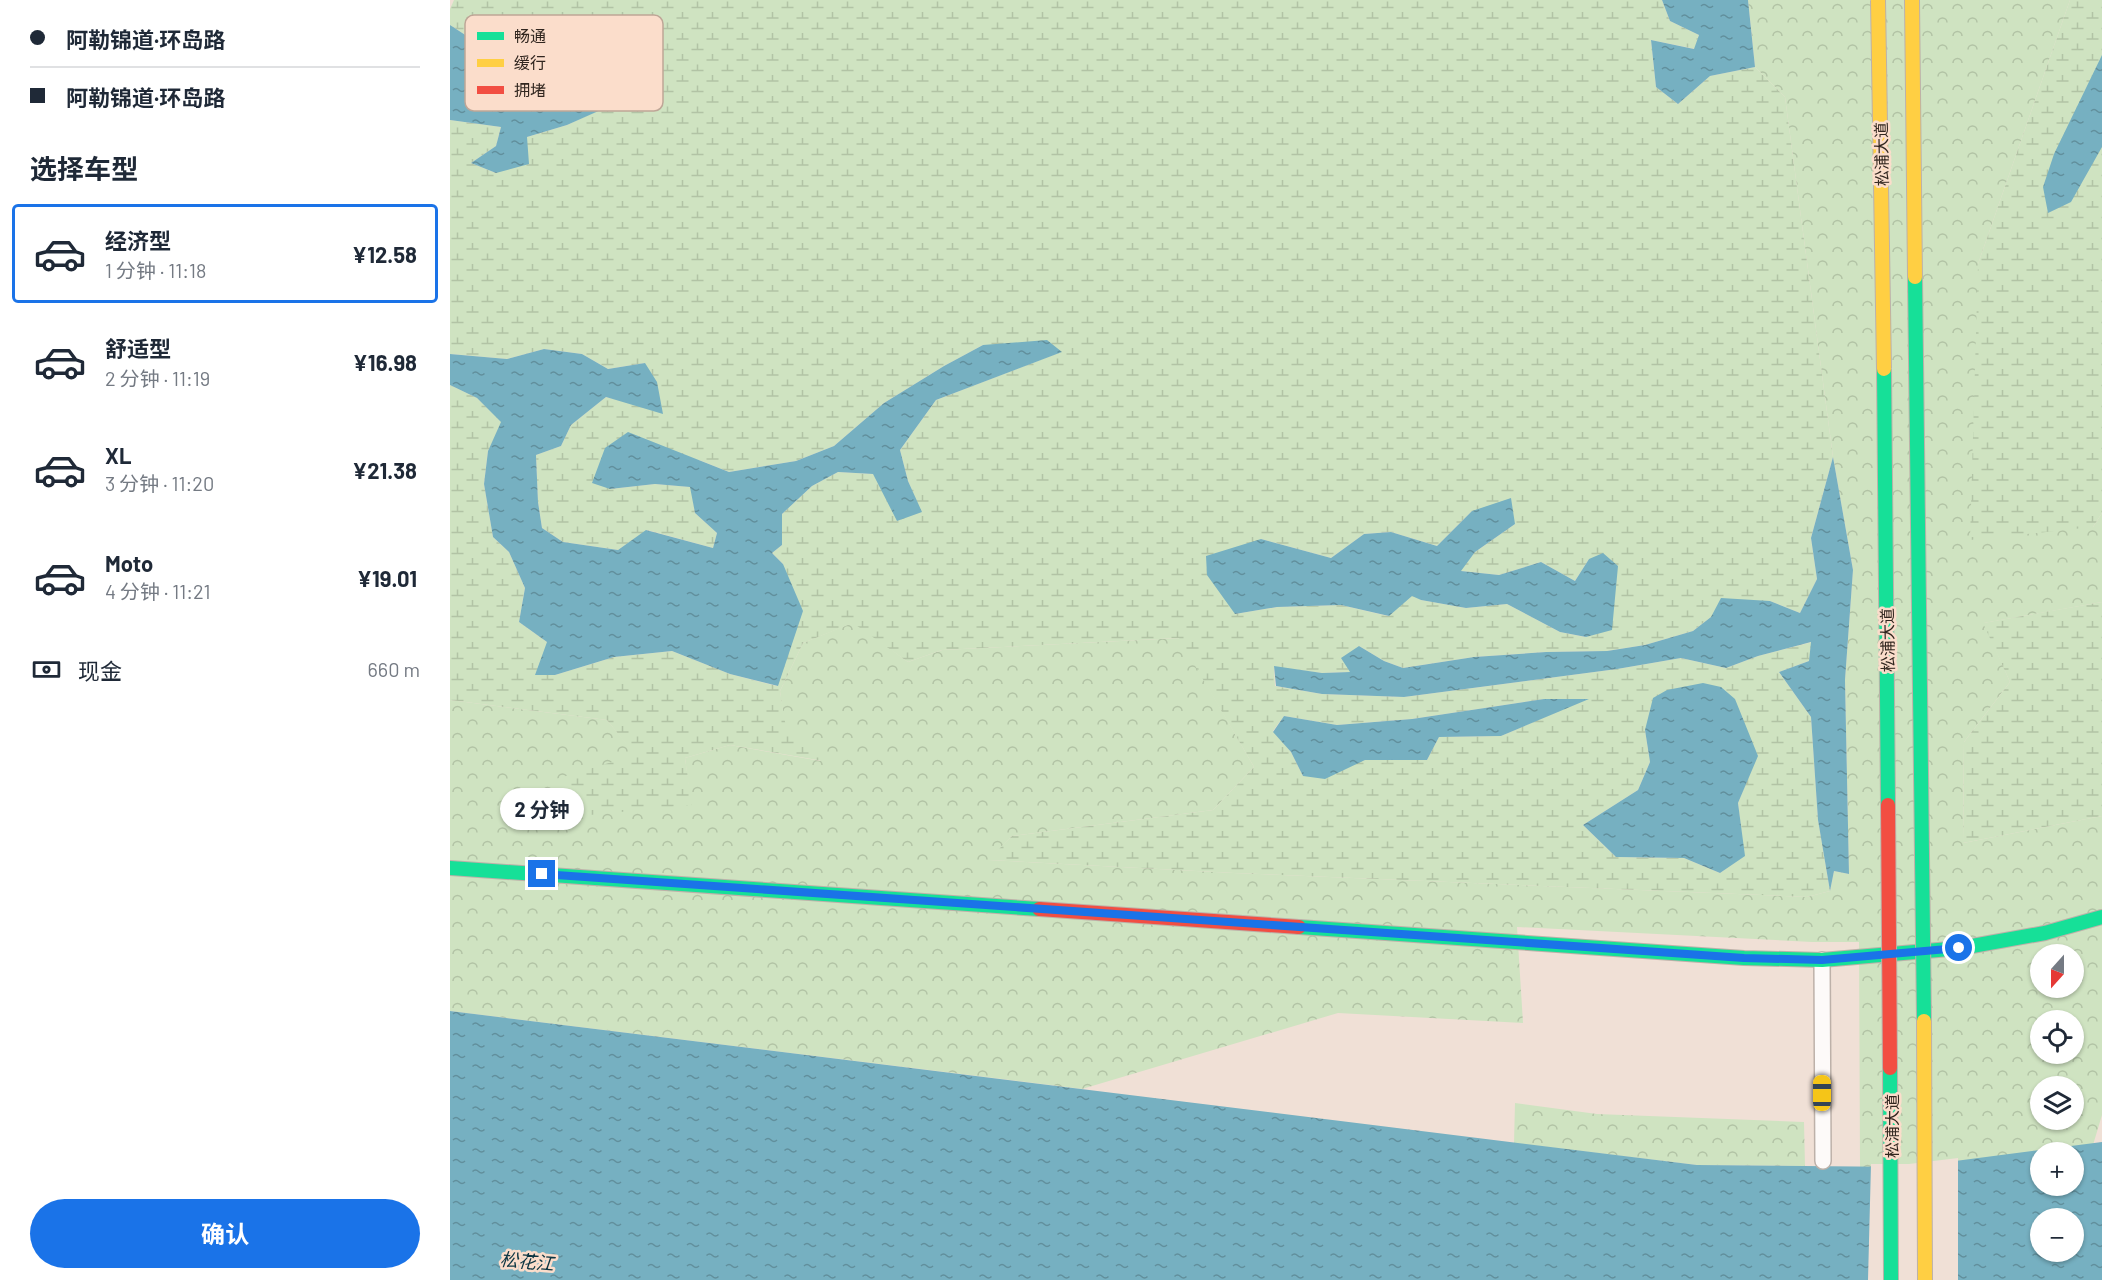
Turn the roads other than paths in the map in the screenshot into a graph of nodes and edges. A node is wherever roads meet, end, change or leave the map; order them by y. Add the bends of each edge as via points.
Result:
1 (1878, 0) edge
2 (1912, 0) edge
3 (450, 868) edge
4 (2102, 917) edge
5 (1822, 960) junction
6 (1823, 1161) dead end
7 (1891, 1280) edge
8 (1925, 1280) edge

1 - 7 main road, 松浦大道, bridge
2 - 8 main road, 松浦大道, bridge
3 - 5 main road via 1744,958
4 - 5 main road via 2045,933 1961,948
5 - 6 street

